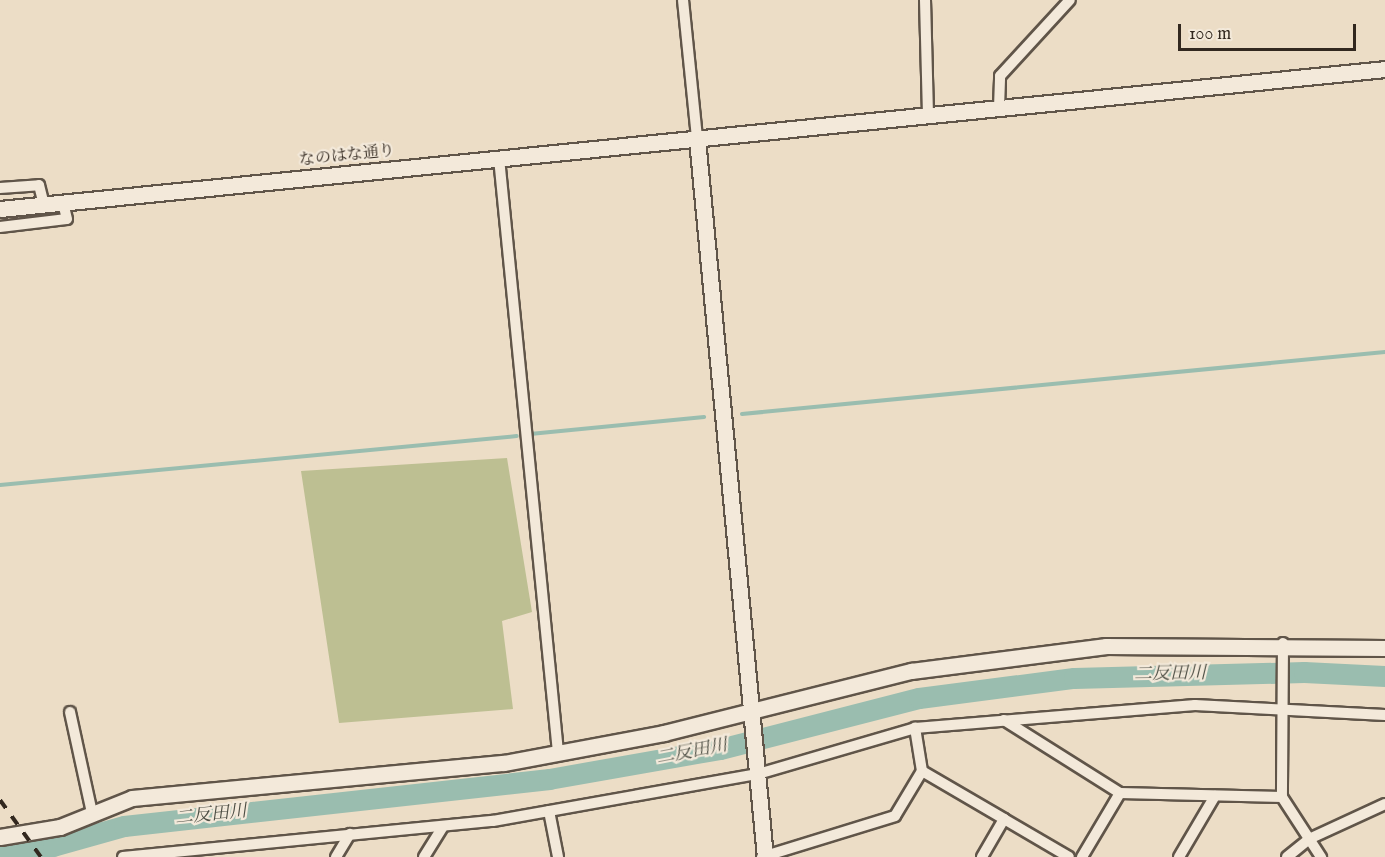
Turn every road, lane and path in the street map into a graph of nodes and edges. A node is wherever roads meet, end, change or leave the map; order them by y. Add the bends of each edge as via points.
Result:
1 (683, 0) edge
2 (925, 0) edge
3 (1071, 0) edge
4 (1385, 69) edge
5 (999, 108) junction
6 (928, 115) junction
7 (697, 140) junction
8 (499, 158) junction
9 (0, 188) edge
10 (63, 203) junction
11 (44, 205) junction
12 (0, 209) edge
13 (0, 227) edge
14 (1283, 643) junction
15 (1385, 648) edge
16 (1283, 706) junction
17 (753, 709) junction
18 (70, 712) dead end
19 (1385, 715) edge
20 (1004, 720) junction
21 (915, 728) junction
22 (558, 752) junction
23 (758, 768) junction
24 (922, 771) junction
25 (1120, 793) junction
26 (1215, 796) junction
27 (1282, 797) junction
28 (1385, 804) edge
29 (549, 811) junction
30 (92, 813) junction
31 (1004, 819) junction
32 (443, 826) junction
33 (350, 834) junction
34 (0, 837) edge
35 (1310, 839) junction
36 (123, 857) edge
37 (336, 857) edge
38 (424, 857) edge
39 (558, 857) edge
40 (764, 857) edge
41 (982, 857) edge
42 (1069, 857) edge
43 (1082, 857) edge
44 (1179, 857) edge
45 (1287, 857) edge
46 (1321, 857) edge

1 - 7 street
2 - 6 street via 922,47
3 - 5 street via 1000,76
4 - 5 street, なのはな通り
5 - 6 street, なのはな通り
6 - 7 street, なのはな通り
7 - 8 street, なのはな通り
7 - 17 street
8 - 10 street, なのはな通り
8 - 22 street
9 - 11 street via 39,185
10 - 11 street, なのはな通り
10 - 13 street via 67,219
11 - 12 street, なのはな通り
14 - 15 street
14 - 16 street
14 - 17 street via 1052,652 875,678
16 - 19 street
16 - 20 street via 1194,705
16 - 27 street
17 - 22 street
17 - 23 street
18 - 30 street
20 - 21 street
20 - 25 street
21 - 23 street
21 - 24 street
22 - 30 street via 504,763 132,798
23 - 29 street
23 - 40 street
24 - 31 street
24 - 40 street via 895,816
25 - 26 street
25 - 43 street
26 - 27 street
26 - 44 street
27 - 35 street
28 - 35 street
29 - 32 street
29 - 39 street
30 - 34 street via 60,826
31 - 41 street
31 - 42 street
32 - 33 street
32 - 38 street
33 - 36 street
33 - 37 street
35 - 45 street
35 - 46 street

